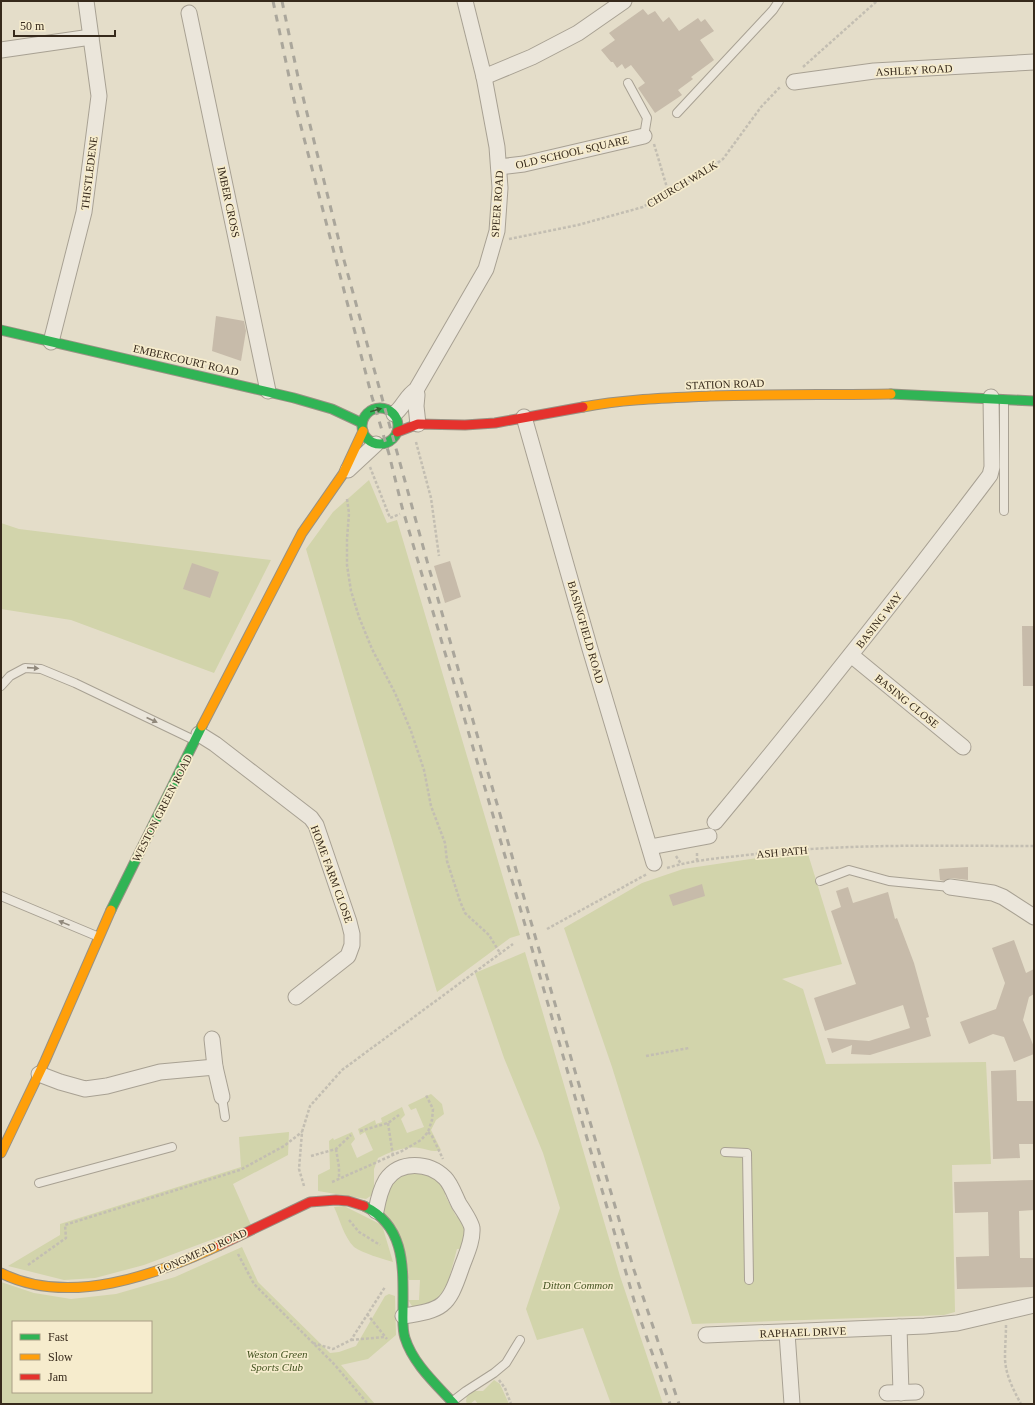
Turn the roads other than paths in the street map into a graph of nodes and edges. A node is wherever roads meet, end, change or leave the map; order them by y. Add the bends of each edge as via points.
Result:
1 (86, 1) edge
2 (465, 1) edge
3 (624, 1) edge
4 (779, 1) edge
5 (189, 13) dead end
6 (91, 37) junction
7 (1, 50) edge
8 (1034, 62) edge
9 (484, 77) junction
10 (792, 79) road end
11 (628, 83) dead end
12 (677, 113) dead end
13 (645, 130) joint
14 (499, 167) junction
15 (1, 330) edge
16 (51, 342) junction
17 (416, 390) junction
18 (268, 391) junction
19 (998, 398) junction
20 (1034, 401) edge
21 (395, 416) junction
22 (524, 417) junction
23 (414, 425) junction
24 (362, 427) junction
25 (397, 432) junction
26 (376, 444) junction
27 (341, 478) junction
28 (1004, 511) dead end
29 (851, 655) junction
30 (1, 686) edge
31 (197, 737) junction
32 (963, 747) dead end
33 (716, 822) dead end
34 (709, 836) dead end
35 (650, 847) junction
36 (656, 868) road end
37 (820, 881) dead end
38 (950, 887) joint
39 (1, 896) edge
40 (1034, 917) edge
41 (100, 938) junction
42 (296, 997) dead end
43 (212, 1039) dead end
44 (215, 1067) junction
45 (39, 1074) junction
46 (222, 1097) joint
47 (225, 1117) dead end
48 (172, 1147) dead end
49 (725, 1152) dead end
50 (1, 1153) edge
51 (39, 1184) dead end
52 (376, 1211) junction
53 (5, 1275) edge
54 (749, 1280) dead end
55 (1034, 1305) edge
56 (403, 1316) junction
57 (900, 1328) junction
58 (787, 1333) junction
59 (706, 1335) dead end
60 (520, 1340) dead end
61 (916, 1392) dead end
62 (453, 1403) edge
63 (792, 1404) edge

1 - 6 street, THISTLEDENE
2 - 9 street, SPEER ROAD
3 - 9 street via 578,33 532,57
4 - 12 lane
5 - 18 street, IMBER CROSS
6 - 7 street
6 - 16 street, THISTLEDENE via 99,96 84,212
8 - 10 street, ASHLEY ROAD
9 - 14 street, SPEER ROAD
11 - 13 lane via 647,118
13 - 14 street, OLD SCHOOL SQUARE via 631,146
14 - 17 street, SPEER ROAD via 497,231 486,269
15 - 16 street, EMBERCOURT ROAD
16 - 18 street, EMBERCOURT ROAD
17 - 21 street, SPEER ROAD
17 - 23 street
18 - 24 street, EMBERCOURT ROAD via 332,409
19 - 20 street, STATION ROAD
19 - 22 street, STATION ROAD via 854,394 664,398 599,404
19 - 28 lane
19 - 29 street, BASING WAY via 990,475
21 - 23 street, STATION ROAD via 409,420
24 -> 21 street via 368,412 377,408 387,409
21 - 25 street
22 - 23 street, STATION ROAD via 465,426
22 - 35 street, BASINGFIELD ROAD
23 - 25 street
24 - 26 street via 367,439
24 - 27 street, WESTON GREEN ROAD
25 - 26 street via 387,443
26 - 27 street, WESTON GREEN ROAD
27 - 31 street, WESTON GREEN ROAD via 302,533
29 - 32 street, BASING CLOSE
29 - 33 street, BASING WAY
30 -> 31 lane via 10,676 25,668 41,669
31 - 41 street, WESTON GREEN ROAD via 115,901
31 - 42 street, HOME FARM CLOSE via 215,744 311,818 316,825 349,922 352,945 348,956
34 - 35 street
35 - 36 street, BASINGFIELD ROAD
37 - 38 lane via 849,870 889,881
38 - 40 street via 994,893
41 -> 39 lane
41 - 45 street, WESTON GREEN ROAD
43 - 44 street
44 - 45 street via 160,1072 85,1089
44 - 46 street
45 - 50 street, WESTON GREEN ROAD
46 - 47 lane
48 - 51 lane
49 - 54 lane via 747,1153
52 - 53 street, LONGMEAD ROAD via 337,1199 310,1202 173,1266 101,1286 42,1286
52 - 56 street via 397,1240 403,1284
52 - 56 street via 381,1190 388,1178 396,1170 421,1165 435,1170 446,1179 472,1227 469,1246 454,1290 445,1303 437,1308
55 - 57 street, RAPHAEL DRIVE via 957,1323
56 - 62 street via 403,1336 409,1351
57 - 58 street, RAPHAEL DRIVE
57 - 61 street via 894,1393
58 - 59 street, RAPHAEL DRIVE
58 - 63 street
60 - 62 lane via 506,1363 466,1390

